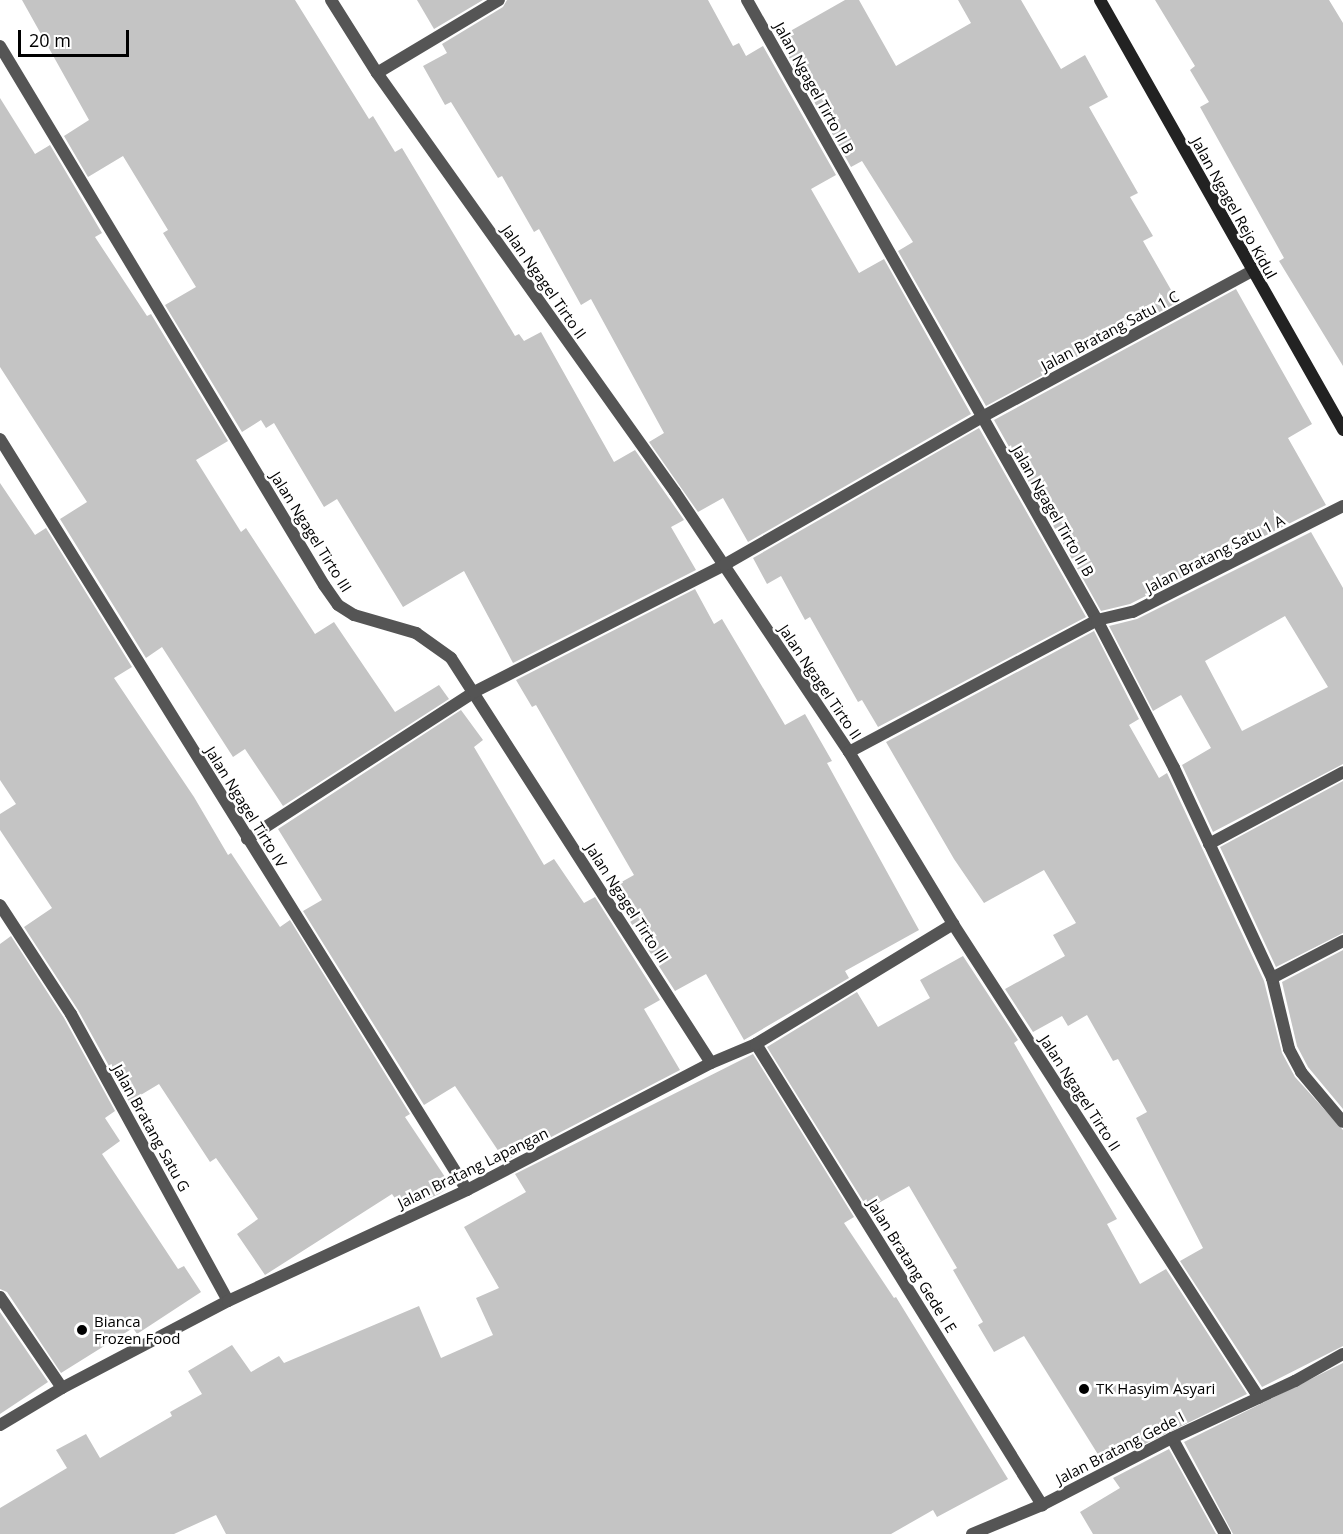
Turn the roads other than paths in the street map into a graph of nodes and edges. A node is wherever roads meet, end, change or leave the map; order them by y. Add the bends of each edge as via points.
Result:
1 (330, 0) edge
2 (499, 0) edge
3 (747, 0) edge
4 (1100, 0) edge
5 (0, 46) edge
6 (377, 73) junction
7 (1252, 271) junction
8 (982, 417) junction
9 (1343, 430) edge
10 (0, 439) edge
11 (1343, 506) edge
12 (724, 565) junction
13 (1097, 620) junction
14 (474, 692) junction
15 (849, 752) junction
16 (1343, 772) edge
17 (247, 839) junction
18 (1209, 843) junction
19 (0, 904) edge
20 (953, 924) junction
21 (1343, 941) edge
22 (1272, 978) junction
23 (756, 1044) junction
24 (711, 1063) junction
25 (1343, 1122) edge
26 (467, 1191) junction
27 (0, 1298) edge
28 (228, 1301) junction
29 (1343, 1354) edge
30 (62, 1388) junction
31 (1259, 1398) junction
32 (0, 1425) edge
33 (1172, 1438) junction
34 (1042, 1505) junction
35 (972, 1534) edge
36 (1225, 1534) edge

1 - 6 street, Jalan Ngagel Tirto II
2 - 6 street
3 - 8 street, Jalan Ngagel Tirto II B
4 - 7 main road, Jalan Ngagel Rejo Kidul
5 - 14 street, Jalan Ngagel Tirto III via 333,598 354,615 431,642 451,658
6 - 12 street, Jalan Ngagel Tirto II
7 - 8 street, Jalan Bratang Satu 1 C
7 - 9 main road, Jalan Ngagel Rejo Kidul
8 - 12 street, Jalan Bratang Satu 1 C
8 - 13 street, Jalan Ngagel Tirto II B
10 - 17 street, Jalan Ngagel Tirto IV
11 - 13 street, Jalan Bratang Satu 1 A via 1133,612
12 - 14 street, Jalan Bratang Satu 1 C
12 - 15 street, Jalan Ngagel Tirto II
13 - 15 street, Jalan Bratang Satu 1 A
13 - 18 street, Jalan Ngagel Tirto II B
14 - 17 street, Jalan Bratang Satu 1 C
14 - 24 street, Jalan Ngagel Tirto III
15 - 20 street, Jalan Ngagel Tirto II
16 - 18 street
17 - 26 street, Jalan Ngagel Tirto IV
18 - 22 street, Jalan Ngagel Tirto II B
19 - 28 street, Jalan Bratang Satu G via 45,970
20 - 23 street, Jalan Bratang Lapangan
20 - 31 street, Jalan Ngagel Tirto II
21 - 22 street
22 - 25 street, Jalan Ngagel Tirto II B via 1289,1049 1301,1072
23 - 24 street, Jalan Bratang Lapangan
23 - 34 street, Jalan Bratang Gede I E
24 - 26 street, Jalan Bratang Lapangan
26 - 28 street, Jalan Bratang Lapangan
27 - 30 street
28 - 30 street, Jalan Bratang Lapangan
29 - 31 street, Jalan Bratang Gede I
30 - 32 street, Jalan Bratang Lapangan
31 - 33 street, Jalan Bratang Gede I
33 - 34 street, Jalan Bratang Gede I
33 - 36 street
34 - 35 street, Jalan Bratang Gede I

